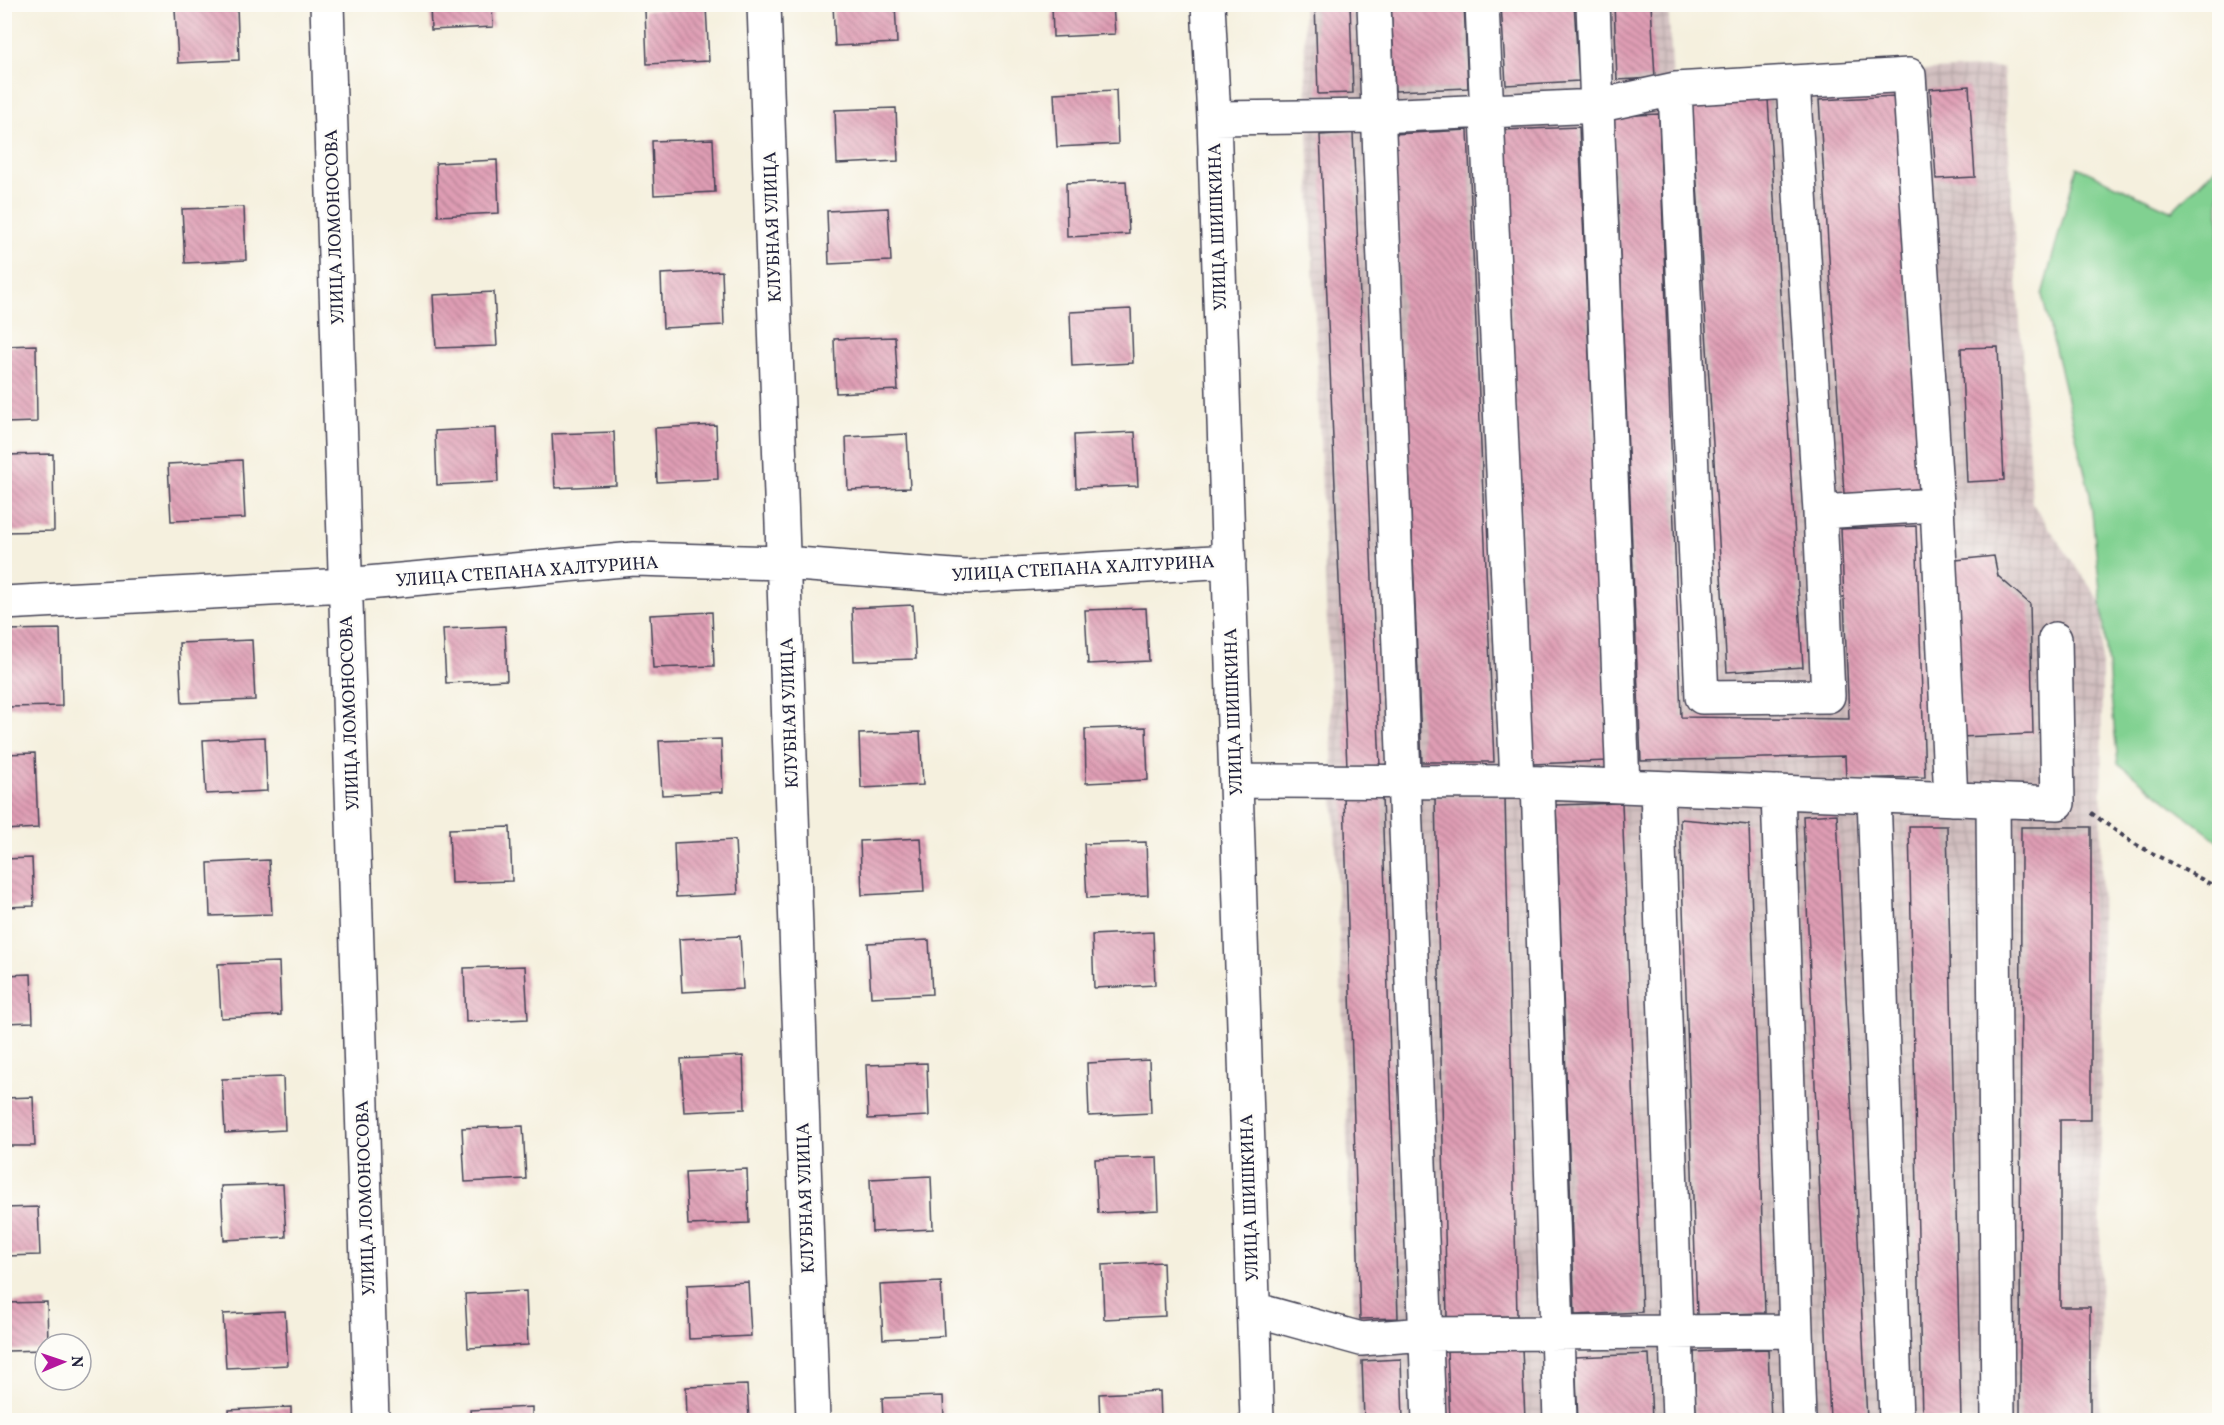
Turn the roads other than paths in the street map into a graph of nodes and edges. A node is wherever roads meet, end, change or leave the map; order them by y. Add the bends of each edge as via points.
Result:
1 (327, 4) edge
2 (764, 4) edge
3 (1208, 4) edge
4 (1374, 4) edge
5 (1482, 4) edge
6 (1593, 4) edge
7 (1792, 82) junction
8 (1675, 89) junction
9 (1597, 106) junction
10 (1488, 110) junction
11 (1378, 116) junction
12 (1214, 118) junction
13 (1937, 506) junction
14 (1820, 512) junction
15 (1228, 561) junction
16 (783, 563) junction
17 (345, 585) junction
18 (4, 603) edge
19 (2055, 639) dead end
20 (1236, 781) junction
21 (1403, 782) junction
22 (1528, 783) junction
23 (1623, 786) junction
24 (1658, 788) junction
25 (1778, 792) junction
26 (1874, 796) junction
27 (1951, 799) junction
28 (1993, 801) junction
29 (1253, 1309) junction
30 (1796, 1331) junction
31 (1677, 1332) junction
32 (1557, 1333) junction
33 (1425, 1334) junction
34 (372, 1420) edge
35 (813, 1420) edge
36 (1257, 1420) edge
37 (1429, 1420) edge
38 (1560, 1420) edge
39 (1679, 1420) edge
40 (1799, 1420) edge
41 (1896, 1420) edge
42 (1998, 1420) edge

1 - 17 street, УЛИЦА ЛОМОНОСОВА
2 - 16 street, КЛУБНАЯ УЛИЦА
3 - 12 street, УЛИЦА ШИШКИНА
4 - 11 street
5 - 10 street
6 - 9 street
7 - 8 street
7 - 13 street via 1909,75
7 - 14 street
8 - 9 street
8 - 14 street via 1702,697 1827,696
9 - 10 street
9 - 23 street
10 - 11 street
10 - 22 street
11 - 12 street
11 - 21 street
12 - 15 street, УЛИЦА ШИШКИНА
13 - 14 street
13 - 27 street
15 - 16 street, УЛИЦА СТЕПАНА ХАЛТУРИНА via 966,577
15 - 20 street, УЛИЦА ШИШКИНА
16 - 17 street, УЛИЦА СТЕПАНА ХАЛТУРИНА via 634,559
16 - 35 street, КЛУБНАЯ УЛИЦА
17 - 18 street, УЛИЦА СТЕПАНА ХАЛТУРИНА
17 - 34 street, УЛИЦА ЛОМОНОСОВА
19 - 28 street via 2058,803
20 - 21 street
20 - 29 street, УЛИЦА ШИШКИНА
21 - 22 street
21 - 33 street
22 - 23 street
22 - 32 street
23 - 24 street
24 - 25 street
24 - 31 street
25 - 26 street
25 - 30 street
26 - 27 street
26 - 41 street
27 - 28 street
28 - 42 street
29 - 33 street via 1360,1339
29 - 36 street, УЛИЦА ШИШКИНА
30 - 31 street
30 - 40 street
31 - 32 street
31 - 39 street
32 - 33 street
32 - 38 street
33 - 37 street

